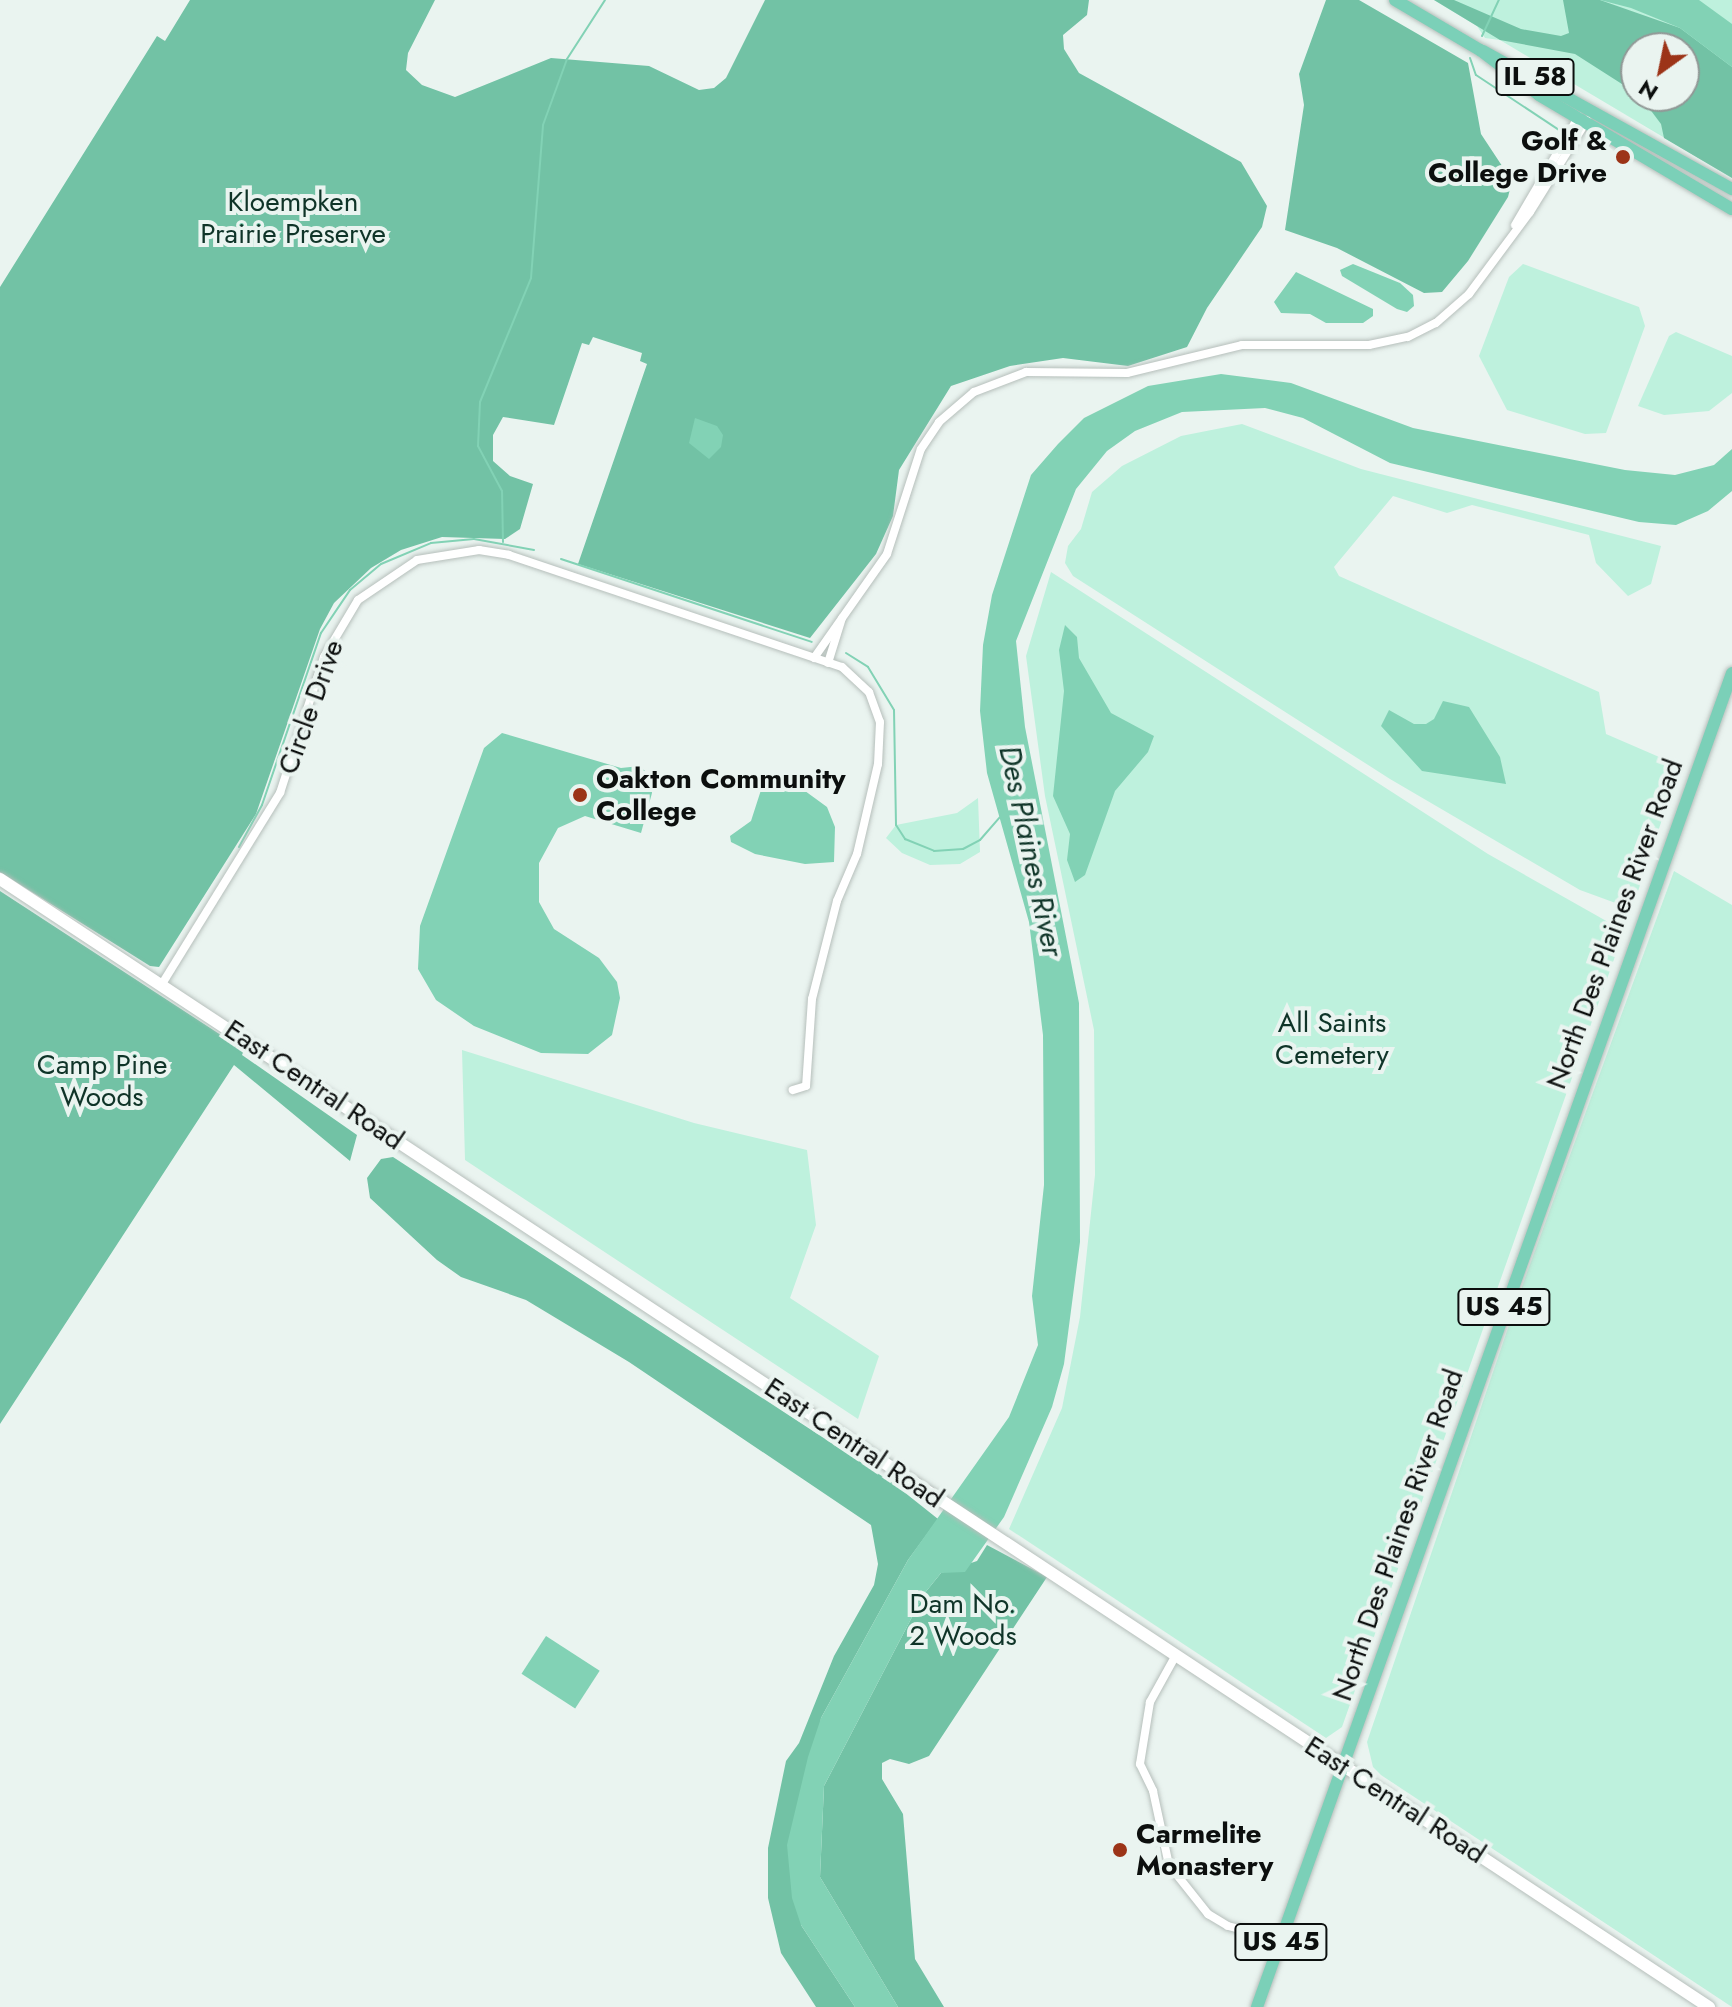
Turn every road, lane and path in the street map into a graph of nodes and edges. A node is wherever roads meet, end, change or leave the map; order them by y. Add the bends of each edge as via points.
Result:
1 (1395, 0) edge
2 (1480, 50) junction
3 (1590, 107) junction
4 (1582, 121) junction
5 (1732, 189) edge
6 (1732, 209) edge
7 (844, 613) junction
8 (814, 658) junction
9 (828, 663) junction
10 (1732, 673) edge
11 (0, 879) edge
12 (162, 984) junction
13 (793, 1090) dead end
14 (1176, 1655) junction
15 (1343, 1765) junction
16 (1282, 1940) junction
17 (1257, 2007) edge
18 (1709, 2007) edge

1 - 2 main road, IL 58
2 - 3 main road, IL 58
2 - 4 main road, IL 58
3 - 4 street
3 - 5 main road, IL 58
4 - 6 main road, IL 58
4 - 7 street via 1469,294 1436,323 1408,337 1369,345 1242,345 1127,373 1026,372 974,392 939,422 921,449 899,529
7 - 8 street
7 - 9 street
8 - 9 street, Circle Drive
8 - 12 street, Circle Drive via 509,555 479,550 417,560 358,600 342,625 324,657 280,793
9 - 13 street, Circle Drive via 842,667 869,692 881,735 857,854 837,901 812,999 806,1086
10 - 15 main road, North Des Plaines River Road / US 45
11 - 12 main road, East Central Road
12 - 14 main road, East Central Road
14 - 15 main road, East Central Road
14 - 16 street via 1150,1702 1140,1764 1153,1791 1169,1865 1208,1914 1228,1926
15 - 16 main road, North Des Plaines River Road / US 45
15 - 18 main road, East Central Road
16 - 17 main road, North Des Plaines River Road / US 45

